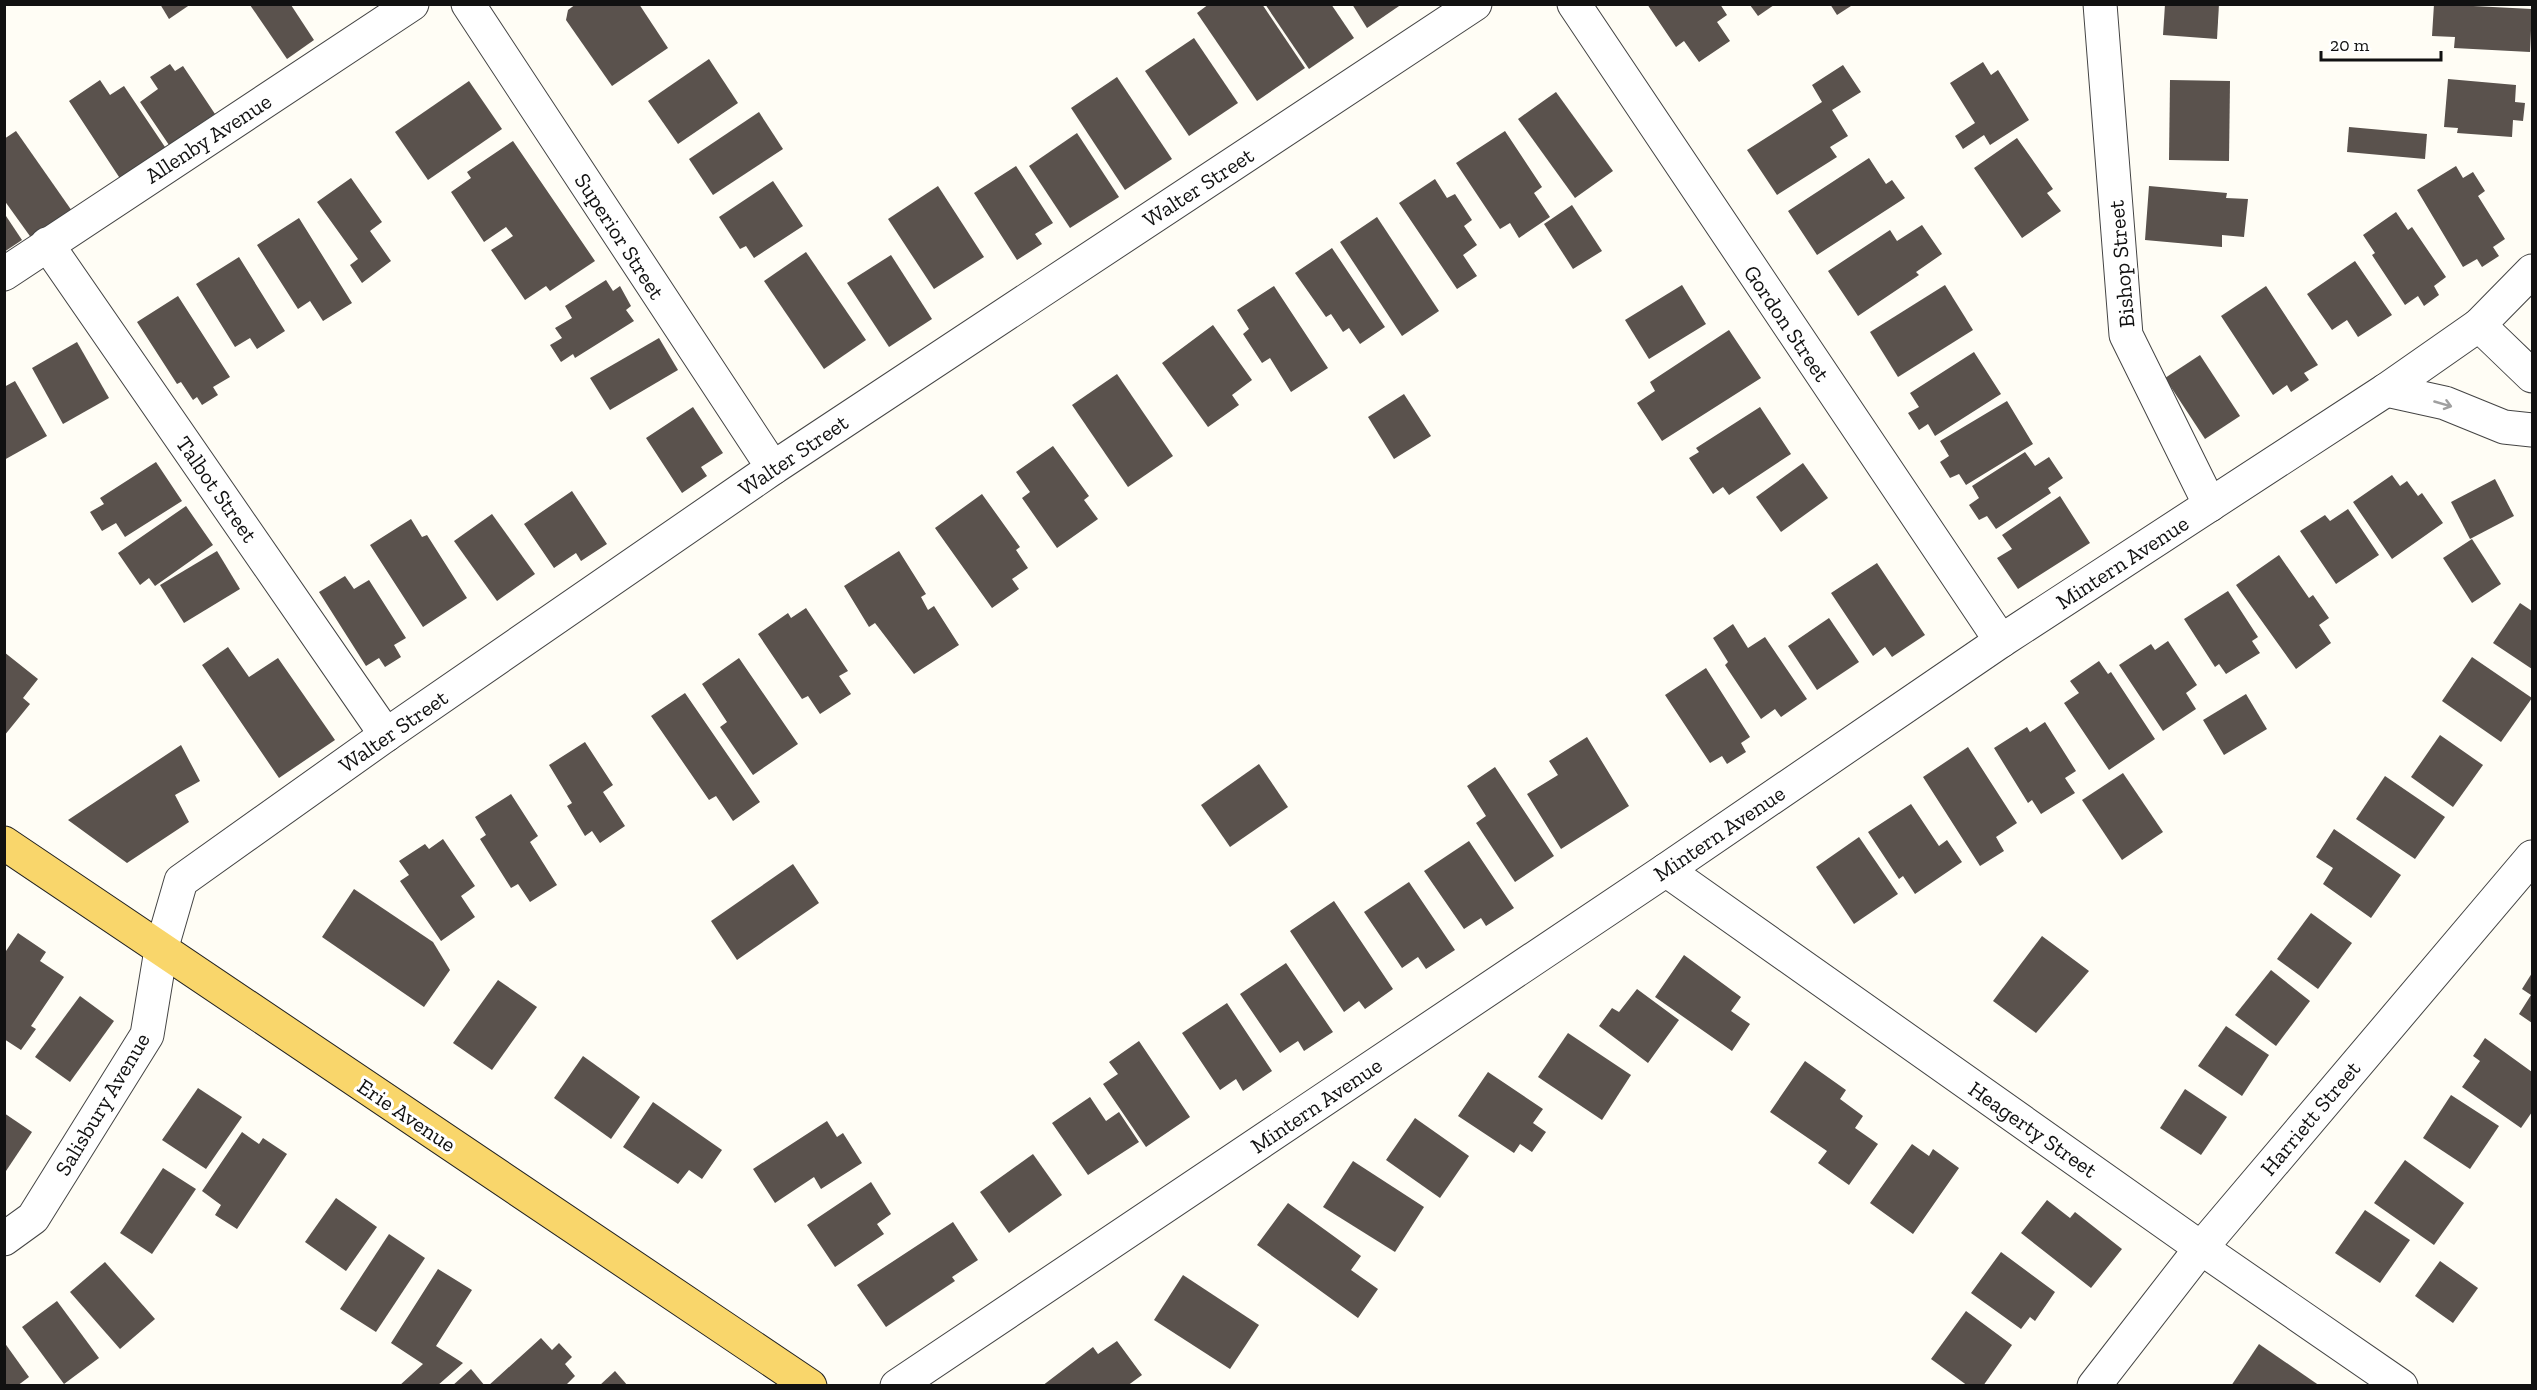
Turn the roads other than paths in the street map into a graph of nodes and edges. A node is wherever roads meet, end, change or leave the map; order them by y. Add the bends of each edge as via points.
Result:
1 (412, 4) edge
2 (468, 4) edge
3 (1475, 4) edge
4 (1574, 4) edge
5 (2100, 4) edge
6 (47, 244) junction
7 (2532, 271) edge
8 (4, 274) edge
9 (2479, 325) junction
10 (2532, 376) edge
11 (2386, 390) junction
12 (2532, 430) edge
13 (773, 468) junction
14 (2210, 505) junction
15 (2001, 641) junction
16 (386, 735) junction
17 (4, 843) edge
18 (2532, 857) edge
19 (1666, 870) junction
20 (161, 950) junction
21 (4, 1239) edge
22 (2201, 1248) junction
23 (810, 1386) edge
24 (897, 1386) edge
25 (2094, 1386) edge
26 (2402, 1386) edge

1 - 6 street, Allenby Avenue
2 - 13 street, Superior Street
3 - 13 street, Walter Street
4 - 15 street, Gordon Street
5 - 14 street, Bishop Street via 2126,335
6 - 8 street, Allenby Avenue
6 - 16 street, Talbot Street
7 - 9 street, Mintern Avenue
9 - 10 street
9 - 11 street, Mintern Avenue
11 -> 12 street via 2445,404 2504,427
11 - 14 street, Mintern Avenue
13 - 16 street, Walter Street
14 - 15 street, Mintern Avenue
15 - 19 street, Mintern Avenue
16 - 20 street, Walter Street via 181,881
17 - 20 main road, Erie Avenue
18 - 22 street, Harriett Street
19 - 22 street, Heagerty Street
19 - 24 street, Mintern Avenue
20 - 21 street, Salisbury Avenue via 147,1035 33,1218
20 - 23 main road, Erie Avenue
22 - 25 street, Harriett Street
22 - 26 street, Heagerty Street

